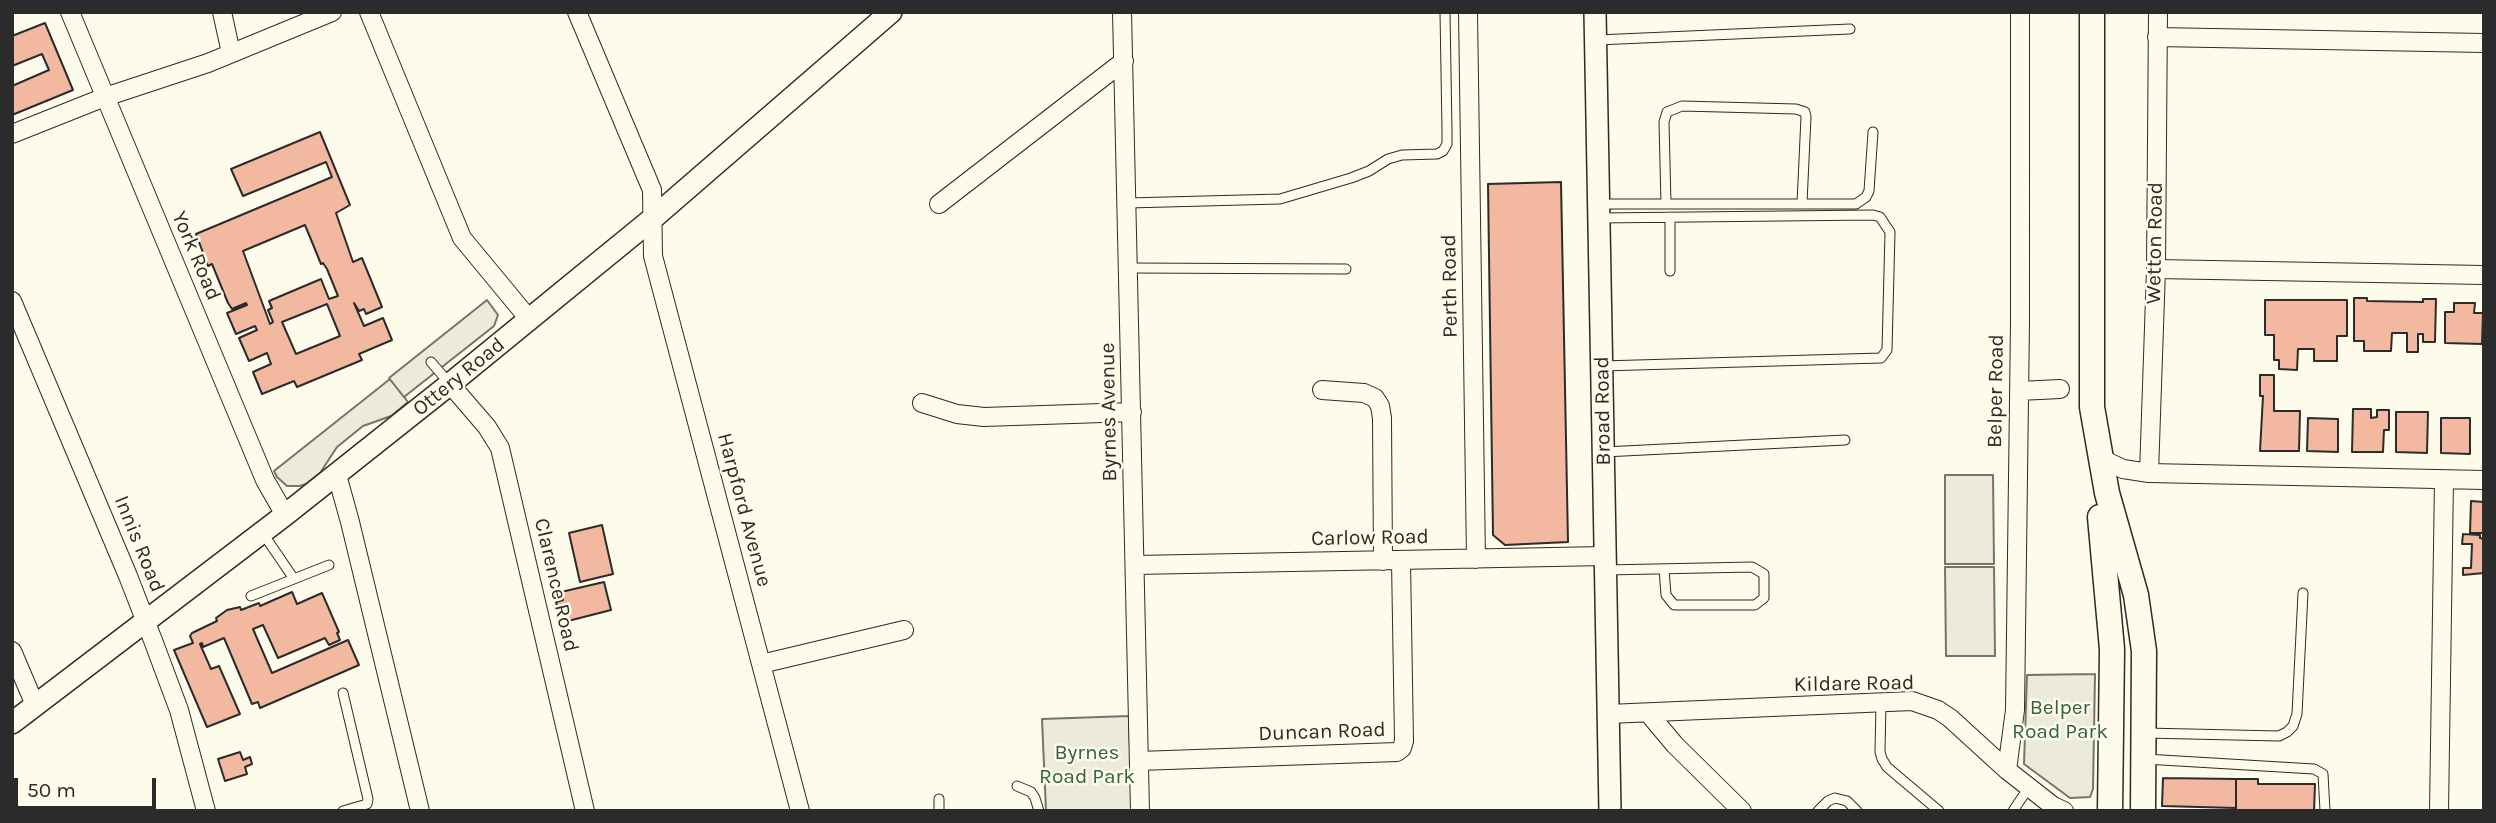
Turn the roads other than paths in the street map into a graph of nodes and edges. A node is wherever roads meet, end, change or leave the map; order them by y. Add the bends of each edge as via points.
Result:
1 (70, 12) edge
2 (222, 12) edge
3 (369, 12) edge
4 (577, 12) edge
5 (891, 12) edge
6 (1122, 12) edge
7 (1446, 12) edge
8 (1468, 12) edge
9 (1595, 12) edge
10 (2020, 12) edge
11 (2092, 12) edge
12 (2158, 12) edge
13 (327, 13) edge
14 (1850, 29) dead end
15 (2157, 37) junction
16 (1595, 40) junction
17 (2484, 43) edge
18 (231, 53) junction
19 (1124, 61) junction
20 (105, 97) junction
21 (1873, 132) dead end
22 (12, 134) edge
23 (1128, 203) junction
24 (939, 204) dead end
25 (1666, 204) junction
26 (1802, 204) junction
27 (1599, 211) junction
28 (1670, 217) junction
29 (652, 219) junction
30 (1129, 268) junction
31 (1346, 269) dead end
32 (2156, 269) junction
33 (1670, 271) dead end
34 (2484, 275) edge
35 (12, 301) edge
36 (529, 319) junction
37 (431, 362) dead end
38 (1602, 366) junction
39 (450, 384) junction
40 (2060, 388) dead end
41 (1322, 390) dead end
42 (2019, 391) junction
43 (922, 403) dead end
44 (1132, 412) junction
45 (2092, 416) junction
46 (1845, 440) dead end
47 (1604, 452) junction
48 (2100, 455) junction
49 (2148, 473) junction
50 (337, 475) junction
51 (2444, 480) junction
52 (2484, 480) edge
53 (2107, 493) junction
54 (285, 515) junction
55 (262, 532) junction
56 (1476, 559) junction
57 (1401, 561) junction
58 (1383, 562) junction
59 (1606, 563) junction
60 (329, 565) dead end
61 (1135, 565) junction
62 (1664, 569) junction
63 (294, 579) junction
64 (2303, 593) dead end
65 (251, 596) dead end
66 (145, 621) junction
67 (904, 630) dead end
68 (12, 651) edge
69 (761, 664) junction
70 (343, 693) dead end
71 (1881, 703) junction
72 (35, 705) junction
73 (1608, 714) junction
74 (1650, 714) junction
75 (12, 723) edge
76 (2144, 733) junction
77 (2144, 759) junction
78 (1139, 761) junction
79 (2007, 770) junction
80 (1017, 786) dead end
81 (2029, 787) junction
82 (939, 799) dead end
83 (206, 811) edge
84 (343, 811) edge
85 (420, 811) edge
86 (584, 811) edge
87 (800, 811) edge
88 (939, 811) edge
89 (1039, 811) edge
90 (1140, 811) edge
91 (1610, 811) edge
92 (1742, 811) edge
93 (1818, 811) edge
94 (1857, 811) edge
95 (1939, 811) edge
96 (2013, 811) edge
97 (2064, 811) edge
98 (2110, 811) edge
99 (2143, 811) edge
100 (2325, 811) edge
101 (2440, 811) edge

1 - 20 street, York Road
2 - 18 street
3 - 36 street via 462,238
4 - 29 street, Harpford Avenue via 652,190
5 - 29 street, Ottery Road
6 - 19 street, Byrnes Avenue
7 - 23 lane via 1447,144 1437,155 1402,155 1328,186 1280,199
8 - 56 street, Perth Road
9 - 16 street, Broad Road
10 - 42 street, Belper Road
11 - 45 main road
12 - 15 street, Wetton Road
13 - 18 street
14 - 16 lane
15 - 17 street
15 - 32 street, Wetton Road
16 - 27 street, Broad Road
18 - 20 street
19 - 23 street, Byrnes Avenue
19 - 24 street
20 - 22 street
20 - 54 street, York Road via 265,480
21 - 26 lane via 1866,197 1856,204
23 - 30 street, Byrnes Avenue
25 - 26 lane
25 - 26 lane via 1664,121 1667,111 1682,106 1796,108 1805,112
25 - 27 lane
27 - 28 lane
27 - 38 street, Broad Road
28 - 33 lane
28 - 38 lane via 1880,218 1890,232 1885,355 1875,359
29 - 36 street, Ottery Road
29 - 69 street, Harpford Avenue via 653,256
30 - 31 lane
30 - 44 street, Byrnes Avenue
32 - 34 street
32 - 49 street, Wetton Road
35 - 66 street, Innis Road
36 - 39 street, Ottery Road
37 - 39 lane
38 - 47 street, Broad Road
39 - 50 street, Ottery Road
39 - 86 street, Clarence Road via 500,448
40 - 42 street
41 - 58 street via 1364,393 1380,406
42 - 79 street, Belper Road via 2015,710
43 - 44 street via 984,417
44 - 61 street, Byrnes Avenue
45 - 48 main road
45 - 98 main road via 2091,459 2104,542 2112,649
46 - 47 lane
47 - 59 street, Broad Road
48 - 49 street via 2123,469
48 - 53 main road
49 - 51 street
49 - 53 street via 2127,477
50 - 54 street, Ottery Road
50 - 85 street
51 - 52 street
51 - 101 street
53 - 76 main road via 2136,595 2144,651
54 - 55 street, Ottery Road
55 - 63 lane
55 - 66 street, Ottery Road
56 - 57 street, Carlow Road
56 - 59 street, Carlow Road
57 - 58 street, Carlow Road
57 - 78 street, Duncan Road via 1404,741 1397,752
58 - 61 street, Carlow Road
59 - 62 lane
59 - 73 street, Broad Road
60 - 63 lane
61 - 78 street, Byrnes Avenue
62 - 62 lane via 1752,566 1764,574 1764,598 1755,605 1674,605 1666,595
63 - 65 lane
64 - 76 lane via 2297,714 2287,732 2279,736
66 - 72 street, Ottery Road
66 - 83 street, Innis Road via 179,710
67 - 69 street
68 - 72 street
69 - 87 street, Harpford Avenue
70 - 84 lane via 368,799 367,804
71 - 74 street, Kildare Road
71 - 79 street, Kildare Road via 1912,701 1938,710
71 - 95 lane via 1882,759
72 - 75 street, Ottery Road
73 - 74 street, Kildare Road
73 - 91 street, Broad Road
74 - 92 street
76 - 77 main road
77 - 99 main road
77 - 100 lane via 2314,769 2323,774
78 - 90 street, Byrnes Avenue
79 - 81 street, Kildare Road
80 - 89 lane via 1031,792
81 - 96 lane
81 - 97 street, Kildare Road
82 - 88 lane
93 - 94 lane via 1835,798

